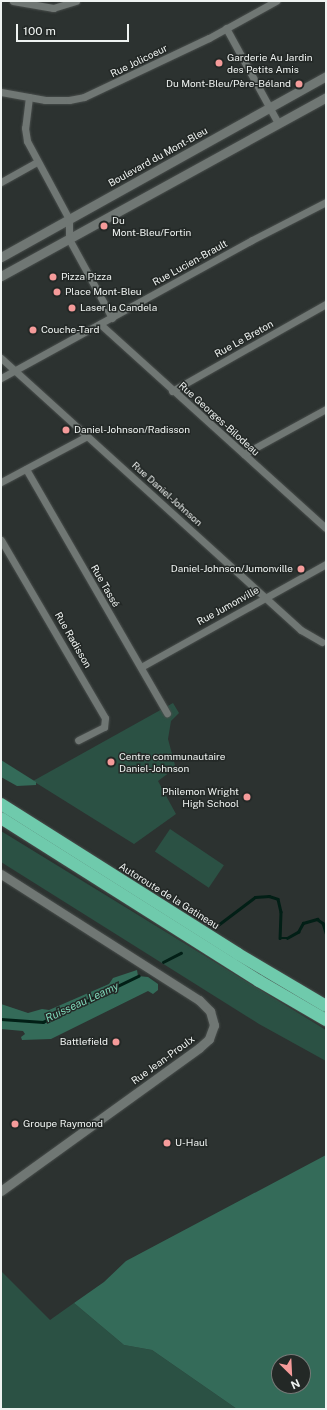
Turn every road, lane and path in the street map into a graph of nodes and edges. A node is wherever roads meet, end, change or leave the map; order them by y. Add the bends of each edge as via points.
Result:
1 (13, 1) edge
2 (76, 1) edge
3 (276, 1) edge
4 (67, 2) edge
5 (226, 28) junction
6 (326, 76) edge
7 (1, 92) edge
8 (29, 97) junction
9 (326, 97) edge
10 (270, 108) junction
11 (278, 124) junction
12 (37, 162) junction
13 (1, 182) edge
14 (326, 202) edge
15 (69, 218) junction
16 (69, 239) junction
17 (1, 257) edge
18 (1, 276) edge
19 (326, 304) edge
20 (112, 318) junction
21 (100, 324) junction
22 (1, 358) edge
23 (15, 371) junction
24 (1, 378) edge
25 (172, 391) junction
26 (326, 409) edge
27 (87, 436) junction
28 (244, 454) junction
29 (26, 469) junction
30 (1, 482) edge
31 (326, 528) edge
32 (1, 540) edge
33 (326, 564) edge
34 (266, 597) junction
35 (322, 642) dead end
36 (141, 667) junction
37 (167, 713) dead end
38 (78, 740) dead end
39 (1, 804) edge
40 (1, 818) edge
41 (1, 874) edge
42 (326, 1006) edge
43 (326, 1020) edge
44 (1, 1191) edge

1 - 4 street via 53,8
2 - 4 street
3 - 5 street, Rue Jolicoeur
5 - 8 street, Rue Jolicoeur via 84,97 59,101
5 - 10 street
6 - 10 street, Boulevard du Mont-Bleu
7 - 8 street, Rue Jolicoeur
8 - 12 street via 25,135
9 - 11 street
10 - 11 street
10 - 15 street, Boulevard du Mont-Bleu
11 - 16 street
12 - 13 street
12 - 15 street
14 - 20 street, Rue Lucien-Brault
15 - 16 street
15 - 17 street, Boulevard du Mont-Bleu
16 - 18 street
16 - 20 street
19 - 25 street, Rue Le Breton
20 - 21 street, Rue Lucien-Brault
21 - 23 street, Rue Lucien-Brault
21 - 25 street, Rue Georges-Bilodeau
22 - 23 street, Rue Daniel-Johnson
23 - 24 street, Rue Lucien-Brault
23 - 27 street, Rue Daniel-Johnson
25 - 28 street, Rue Georges-Bilodeau
26 - 28 street
27 - 29 street
27 - 34 street, Rue Daniel-Johnson
28 - 31 street, Rue Georges-Bilodeau
29 - 30 street
29 - 36 street, Rue Tassé
32 - 38 street, Rue Radisson via 105,718 104,727
33 - 34 street, Rue Jumonville
34 - 35 street, Rue Daniel-Johnson via 301,630
34 - 36 street, Rue Jumonville
36 - 37 street, Rue Tassé
39 - 42 highway, Autoroute de la Gatineau via 244,958
40 - 43 highway via 258,981
41 - 44 street, Rue Jean-Proulx via 199,1000 210,1011 214,1025 209,1039 199,1048

